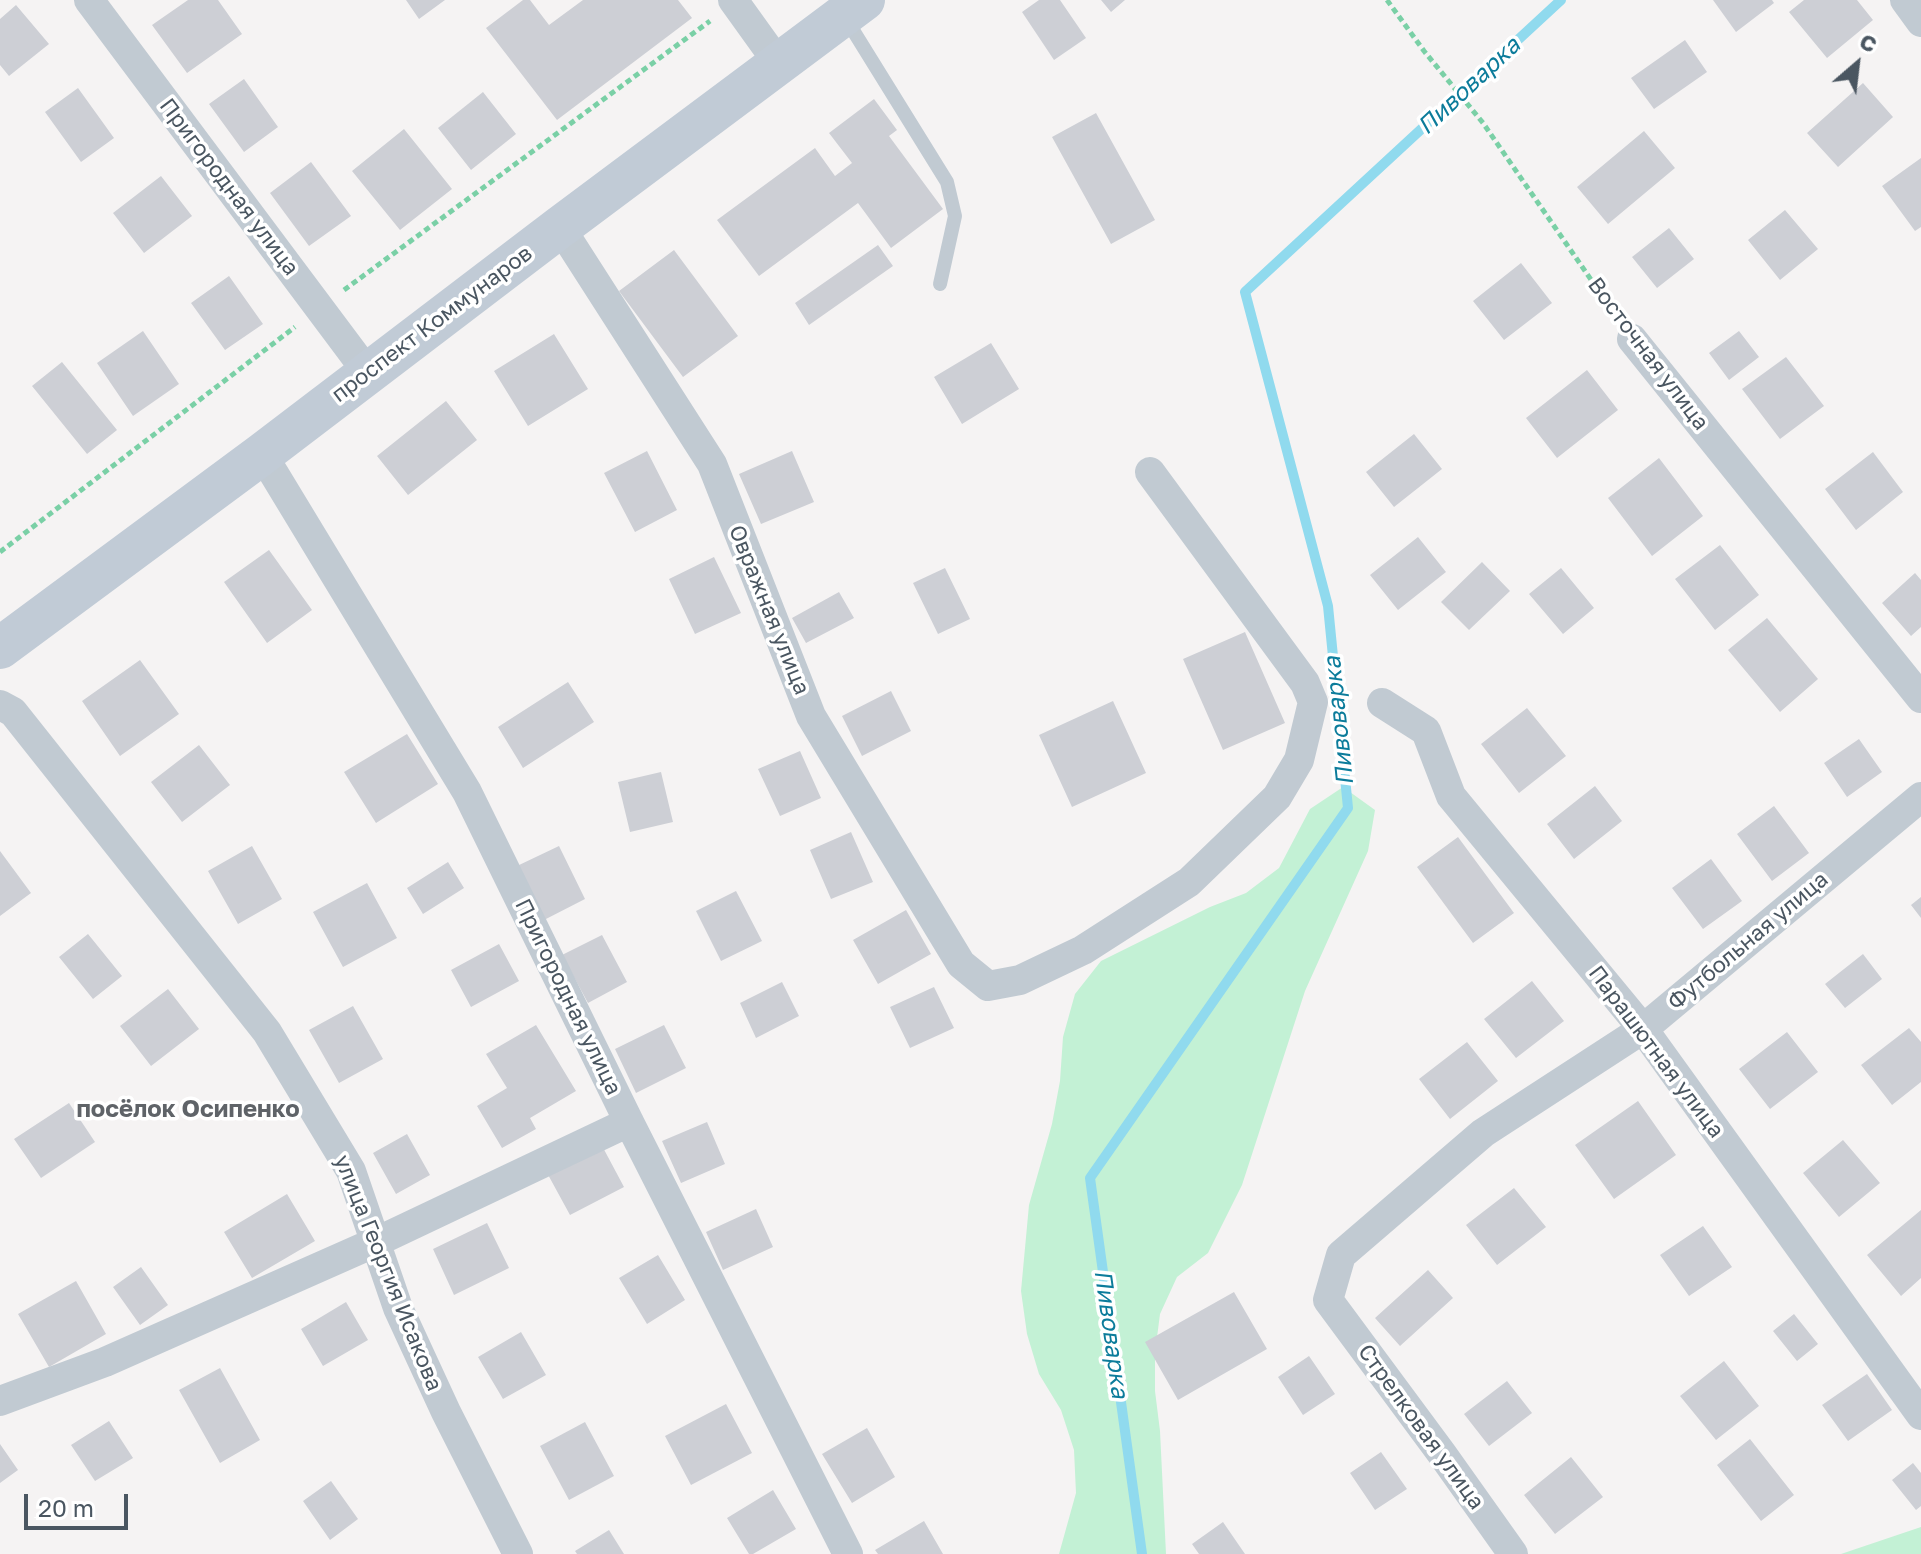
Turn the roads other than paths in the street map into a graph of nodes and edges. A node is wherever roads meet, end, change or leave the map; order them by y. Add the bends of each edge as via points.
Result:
1 (89, 0) edge
2 (1905, 0) edge
3 (734, 1) edge
4 (854, 8) edge
5 (1921, 22) edge
6 (779, 64) junction
7 (560, 227) junction
8 (940, 284) dead end
9 (1632, 339) road end
10 (368, 373) junction
11 (262, 454) junction
12 (1150, 472) dead end
13 (0, 648) edge
14 (1921, 698) edge
15 (1382, 703) dead end
16 (0, 705) edge
17 (1921, 797) edge
18 (1643, 1029) junction
19 (629, 1122) junction
20 (376, 1242) junction
21 (1328, 1300) joint
22 (0, 1401) edge
23 (1921, 1415) edge
24 (518, 1554) edge
25 (848, 1554) edge
26 (1513, 1554) edge

1 - 10 street, Пригородная улица
2 - 5 street
3 - 6 street
4 - 6 street, проспект Коммунаров
4 - 8 lane via 947,182 955,216
6 - 7 street, проспект Коммунаров
7 - 10 street, проспект Коммунаров
7 - 12 street, Овражная улица via 712,464 811,716 961,964 988,986 1020,980 1083,950 1189,882 1277,797 1299,760 1313,702 1305,683
9 - 14 street, Восточная улица
10 - 11 street, проспект Коммунаров
11 - 13 street, проспект Коммунаров
11 - 19 street, Пригородная улица via 467,792
15 - 18 street, Парашютная улица via 1426,731 1451,796
16 - 20 street, улица Георгия Исакова via 13,712 267,1032 351,1171
17 - 18 street, Футбольная улица
18 - 21 street, Футбольная улица via 1483,1133 1341,1255
18 - 23 street, Парашютная улица
19 - 20 street
19 - 25 street, Пригородная улица
20 - 22 street via 105,1362
20 - 24 street, улица Георгия Исакова via 398,1308
21 - 26 street, Стрелковая улица

